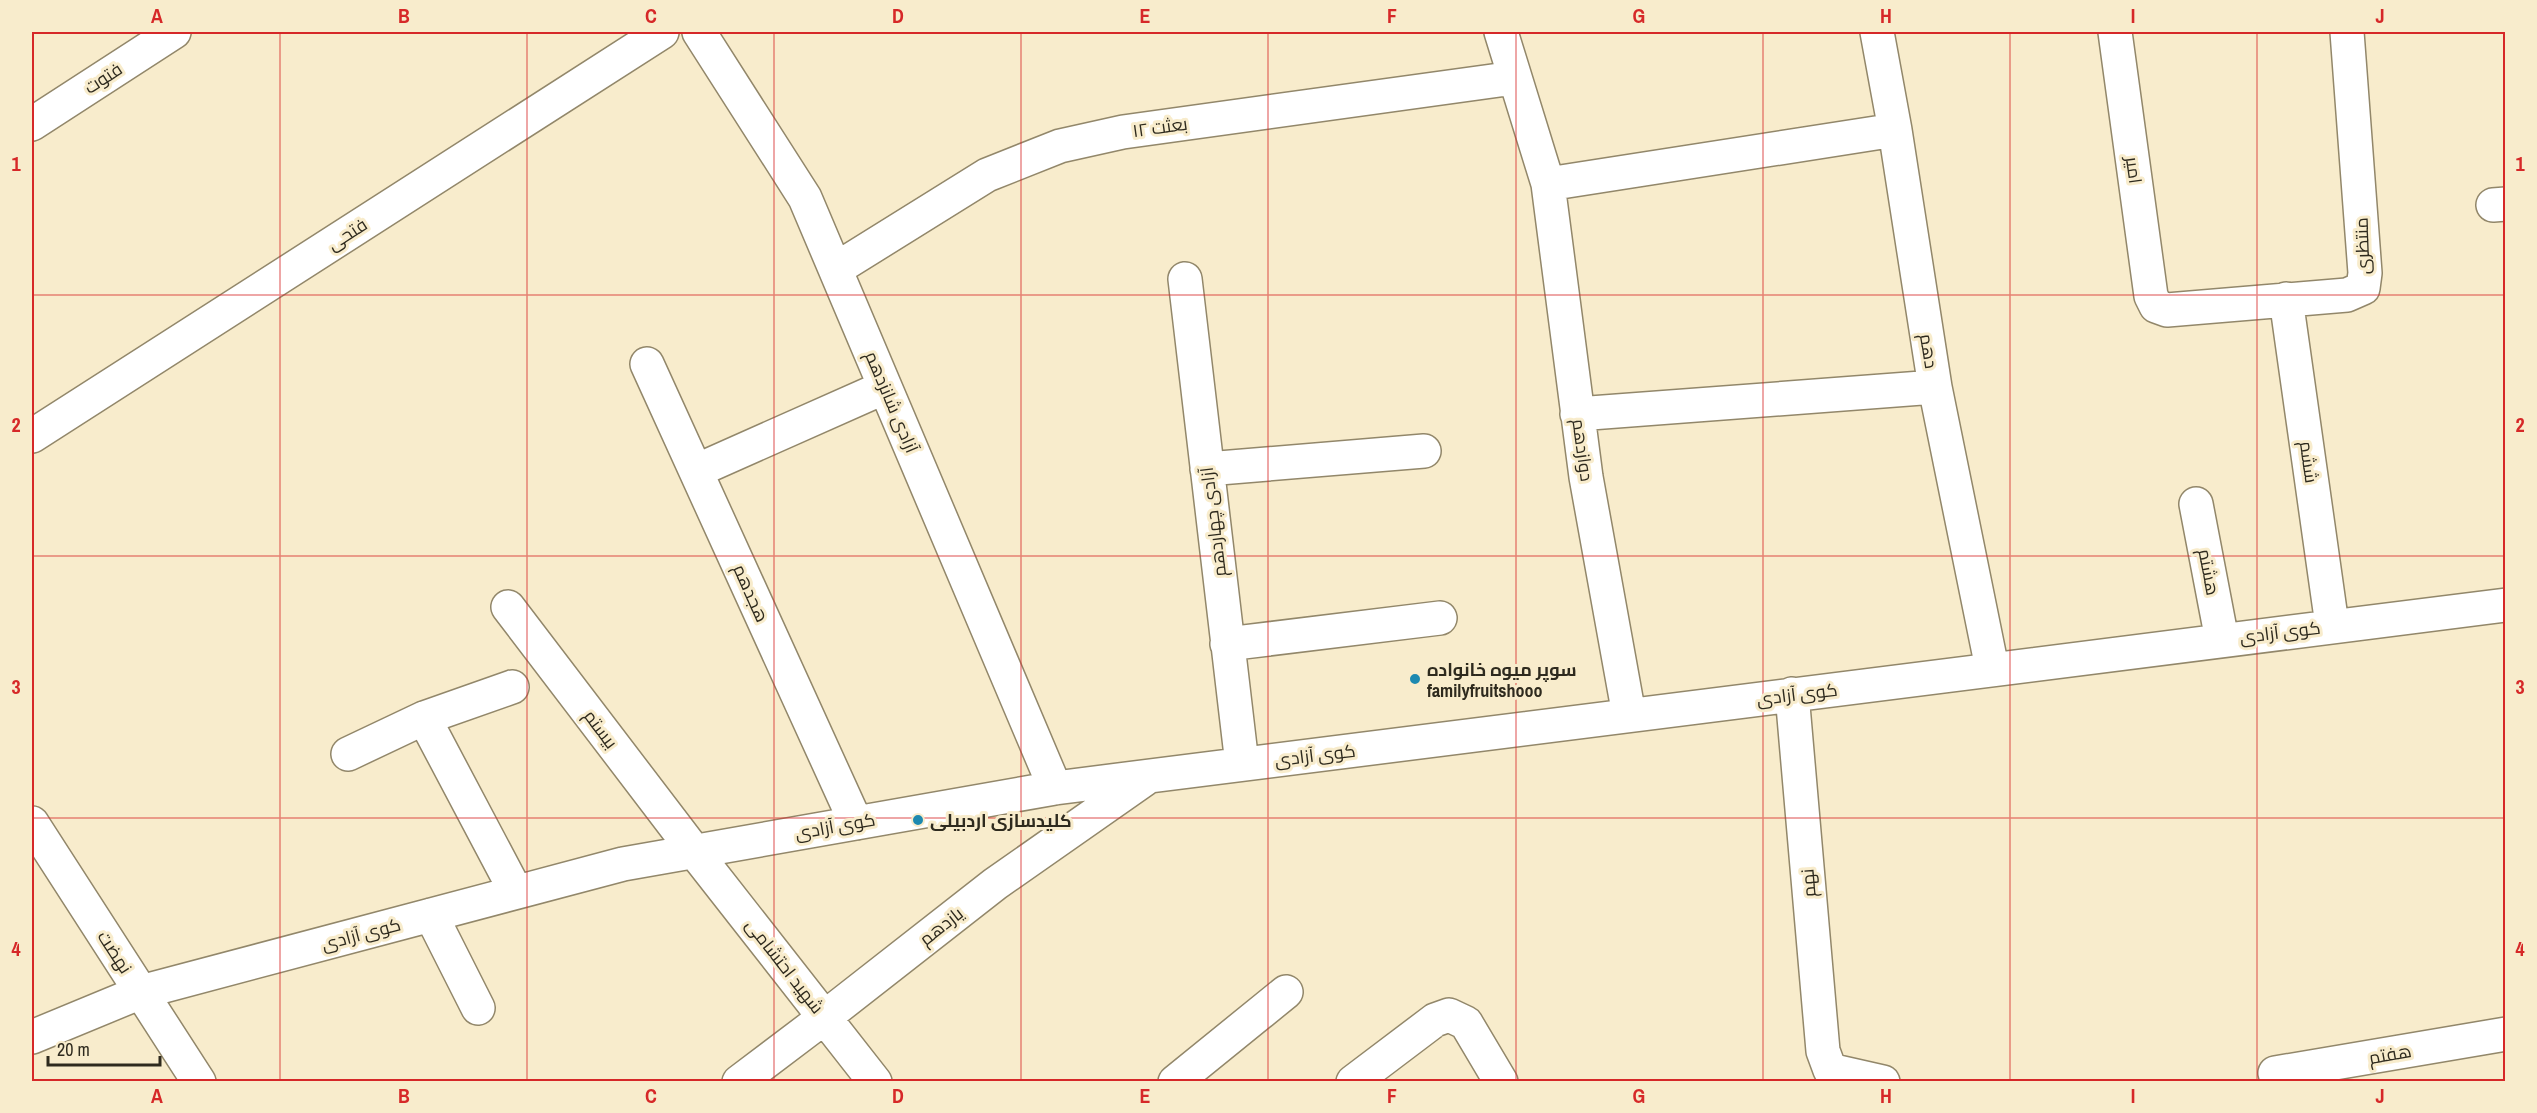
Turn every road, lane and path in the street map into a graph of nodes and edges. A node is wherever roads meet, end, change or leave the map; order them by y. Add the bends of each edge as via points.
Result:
1 (174, 32) edge
2 (662, 32) edge
3 (699, 32) edge
4 (1501, 32) edge
5 (1877, 32) edge
6 (2115, 32) edge
7 (2347, 32) edge
8 (1515, 78) junction
9 (32, 124) edge
10 (1895, 130) junction
11 (1548, 184) junction
12 (836, 269) junction
13 (1185, 279) dead end
14 (2286, 299) junction
15 (2156, 306) joint
16 (647, 364) dead end
17 (885, 387) junction
18 (1935, 387) junction
19 (1577, 414) junction
20 (32, 436) edge
21 (1424, 451) dead end
22 (1207, 469) junction
23 (696, 471) junction
24 (2196, 504) dead end
25 (2505, 605) edge
26 (508, 607) dead end
27 (1440, 618) dead end
28 (2332, 625) junction
29 (2222, 640) junction
30 (1227, 644) junction
31 (1992, 669) junction
32 (512, 687) dead end
33 (1792, 694) junction
34 (1629, 715) junction
35 (424, 718) junction
36 (348, 754) dead end
37 (1242, 764) junction
38 (1149, 776) junction
39 (1055, 788) junction
40 (32, 823) edge
41 (856, 823) junction
42 (694, 851) junction
43 (516, 892) junction
44 (431, 915) junction
45 (141, 992) junction
46 (1286, 992) dead end
47 (478, 1008) dead end
48 (825, 1017) junction
49 (2505, 1034) edge
50 (32, 1037) edge
51 (2275, 1073) dead end
52 (199, 1082) edge
53 (739, 1082) edge
54 (875, 1082) edge
55 (1175, 1082) edge
56 (1353, 1082) edge
57 (1501, 1082) edge
58 (1883, 1082) edge

1 - 9 street, فتوت
2 - 20 street, فتحی
3 - 12 street, آزادی شانزدهم via 805,198
4 - 8 street, دوازدهم
5 - 10 street, دهم
6 - 15 street, امیر via 2151,296
7 - 14 street, منتظری via 2363,288 2347,295
8 - 11 street, دوازدهم
8 - 12 street, بعثت ۱۲ via 1123,132 1060,146 987,175
10 - 11 street
10 - 18 street, دهم
11 - 19 street, دوازدهم
12 - 17 street, آزادی شانزدهم
13 - 22 street, آزادی چهاردهم
14 - 15 street, منتظری via 2168,310
14 - 28 street, ششم
16 - 23 street, هجدهم
17 - 23 street
17 - 39 street, آزادی شانزدهم
18 - 19 street
18 - 31 street, دهم
19 - 34 street, دوازدهم
21 - 22 street
22 - 30 street, آزادی چهاردهم
23 - 41 street, هجدهم
24 - 29 street, هشتم
25 - 28 street, کوی آزادی
26 - 42 street, بیستم
27 - 30 street
28 - 29 street, کوی آزادی
29 - 31 street, کوی آزادی
30 - 37 street, آزادی چهاردهم
31 - 33 street, کوی آزادی
32 - 35 street
33 - 34 street, کوی آزادی
33 - 58 street, نهم via 1823,1051 1830,1070
34 - 37 street, کوی آزادی
35 - 36 street
35 - 43 street
37 - 38 street, کوی آزادی
38 - 39 street, کوی آزادی
38 - 48 street, یازدهم via 995,884
39 - 41 street, کوی آزادی
40 - 45 street, نهضت
41 - 42 street, کوی آزادی
42 - 43 street, کوی آزادی via 623,864
42 - 48 street, شهید احتشامی
43 - 44 street, کوی آزادی
44 - 45 street, کوی آزادی
44 - 47 street
45 - 50 street, کوی آزادی
45 - 52 street, نهضت
46 - 55 street
48 - 53 street, یازدهم
48 - 54 street, شهید احتشامی
49 - 51 street, هفتم
56 - 57 street via 1434,1020 1449,1016 1466,1023

